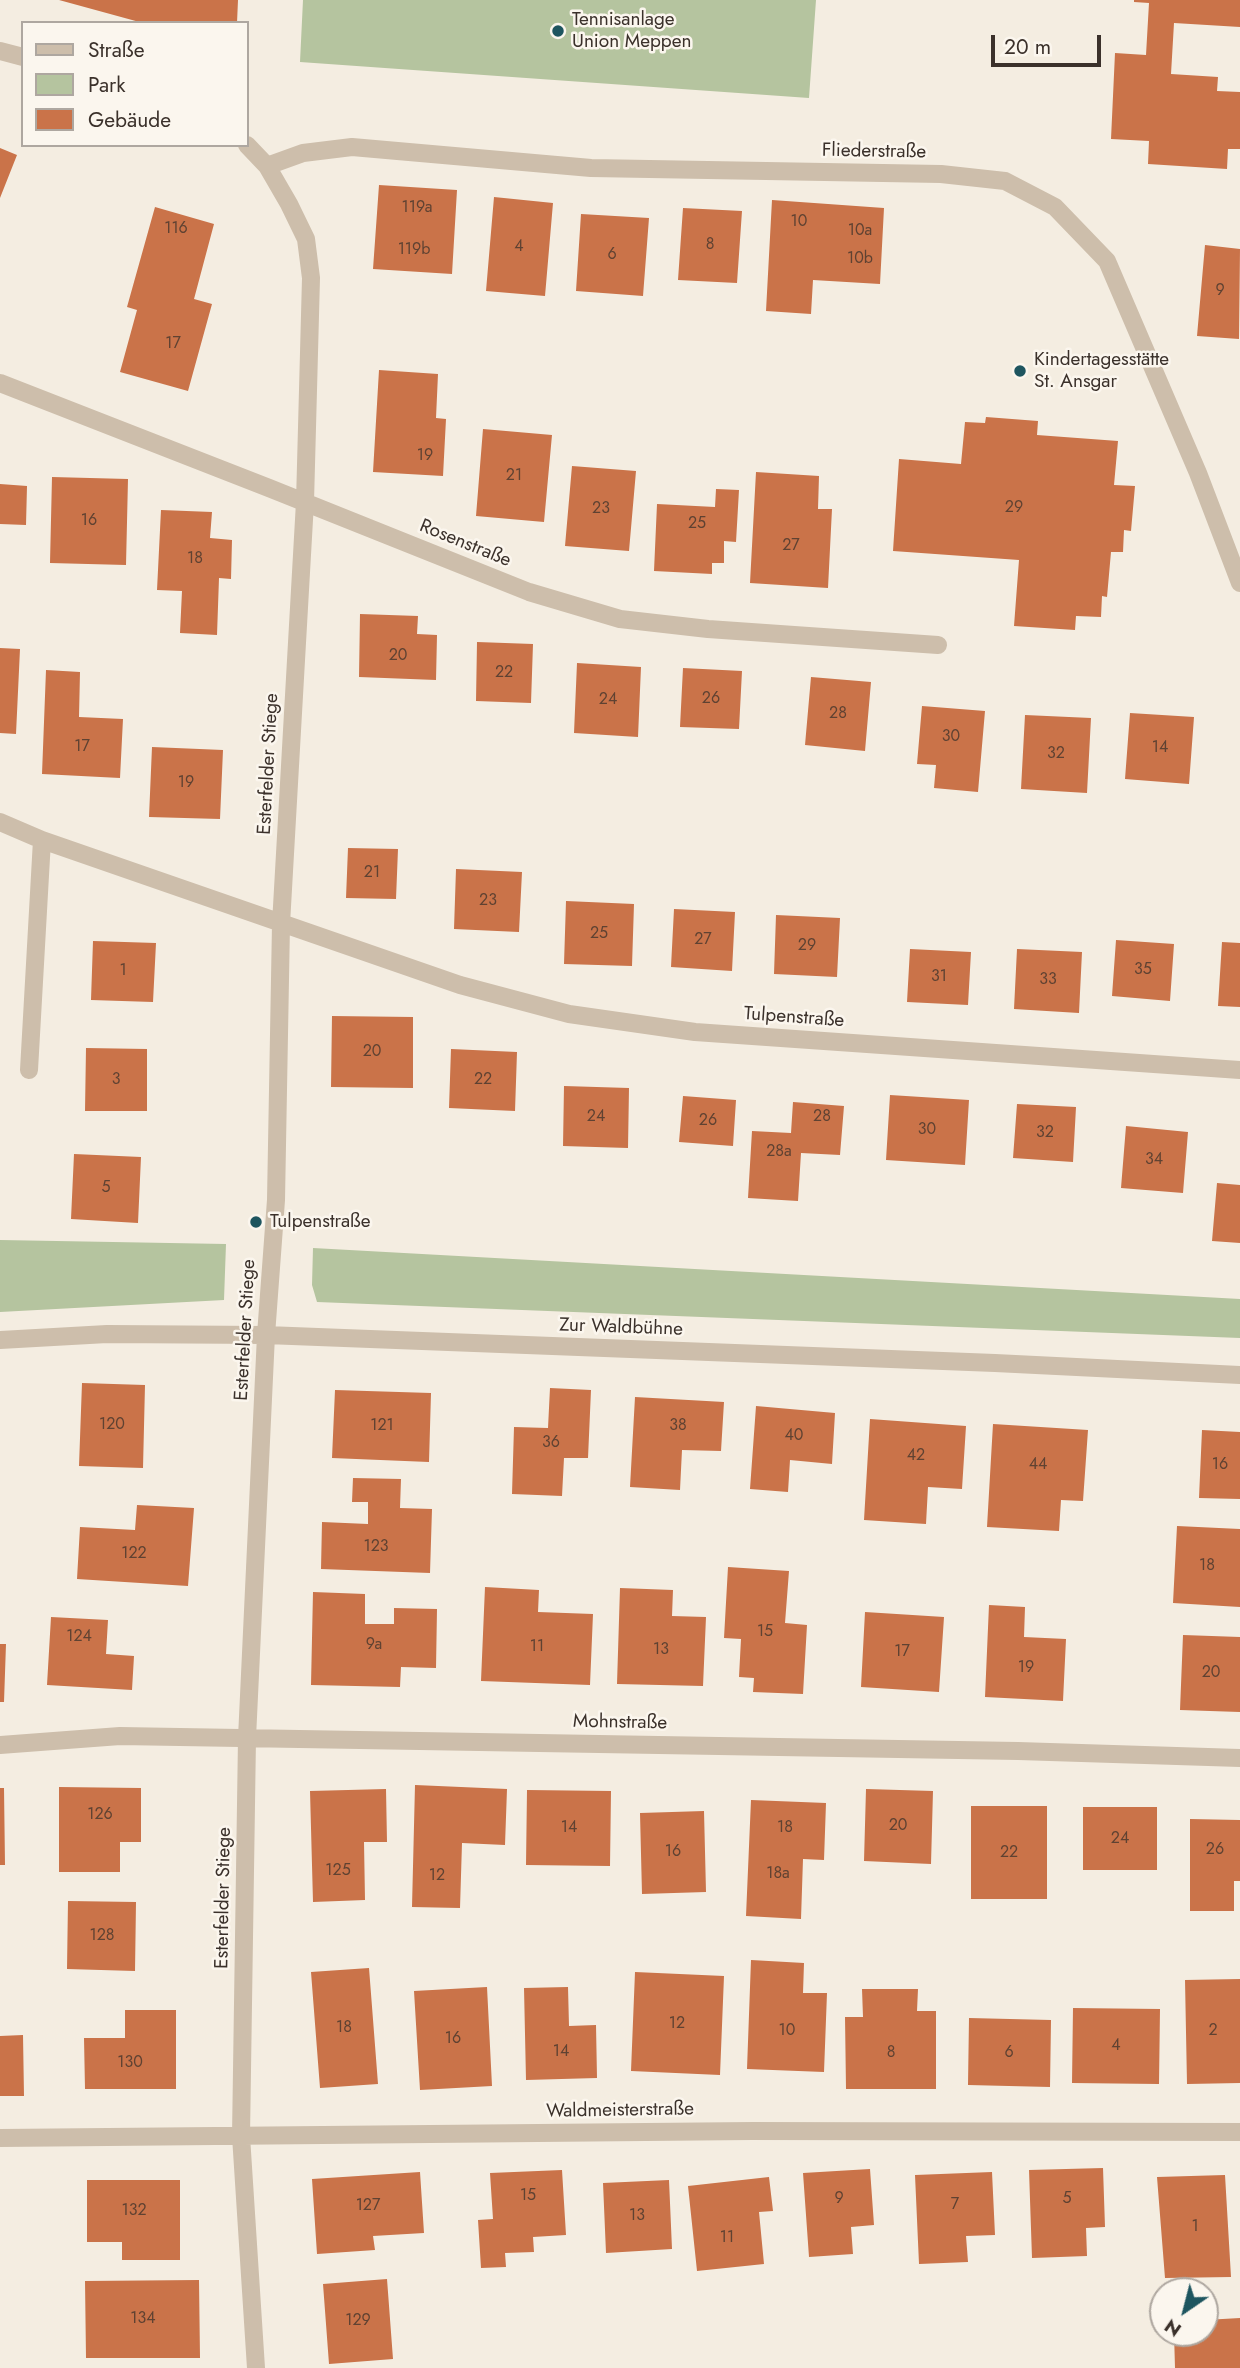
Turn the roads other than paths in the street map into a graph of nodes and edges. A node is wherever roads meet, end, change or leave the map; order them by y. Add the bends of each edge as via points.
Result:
1 (0, 51) edge
2 (21, 56) edge
3 (248, 146) edge
4 (267, 166) junction
5 (0, 383) edge
6 (305, 502) junction
7 (1240, 583) edge
8 (938, 645) dead end
9 (0, 822) edge
10 (42, 840) junction
11 (281, 924) junction
12 (29, 1070) dead end
13 (1240, 1070) edge
14 (266, 1335) junction
15 (0, 1340) edge
16 (1240, 1375) edge
17 (247, 1738) junction
18 (0, 1745) edge
19 (1240, 1758) edge
20 (1240, 2132) edge
21 (241, 2136) junction
22 (0, 2138) edge
23 (256, 2368) edge

1 - 2 street
3 - 4 street, Esterfelder Stiege
4 - 6 street, Esterfelder Stiege via 306,239 311,278
4 - 7 street, Fliederstraße via 303,153 352,147 591,168 941,174 1005,181 1055,207 1107,261
5 - 6 street, Rosenstraße
6 - 8 street, Rosenstraße via 529,592 620,619
6 - 11 street, Esterfelder Stiege
9 - 10 street, Tulpenstraße
10 - 11 street, Tulpenstraße
10 - 12 street
11 - 13 street, Tulpenstraße via 460,985 569,1014 695,1032
11 - 14 street, Esterfelder Stiege via 276,1200
14 - 15 street, Zur Waldbühne via 107,1334
14 - 16 street, Zur Waldbühne
14 - 17 street, Esterfelder Stiege
17 - 18 street, Mohnstraße via 120,1736
17 - 19 street, Mohnstraße
17 - 21 street, Esterfelder Stiege
20 - 21 street, Waldmeisterstraße
21 - 22 street, Waldmeisterstraße
21 - 23 street, Esterfelder Stiege

